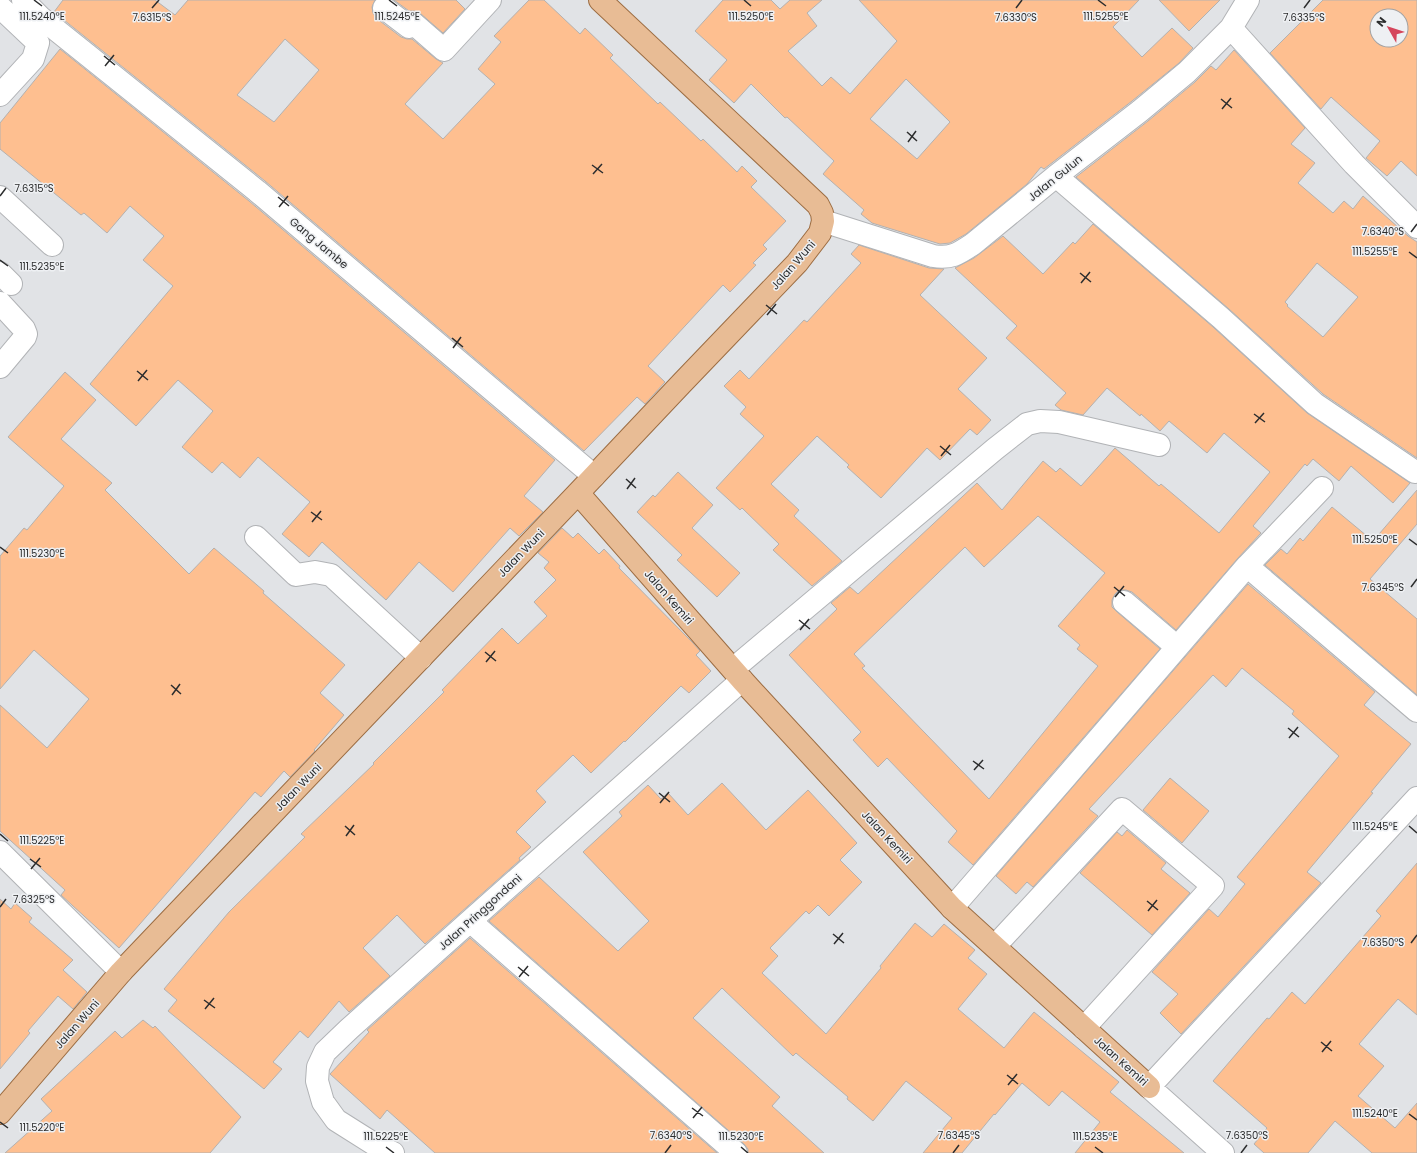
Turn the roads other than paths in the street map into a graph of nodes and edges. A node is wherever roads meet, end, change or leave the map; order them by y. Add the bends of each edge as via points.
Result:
1 (23, 0) edge
2 (490, 0) edge
3 (600, 0) edge
4 (1248, 0) edge
5 (0, 7) edge
6 (384, 8) dead end
7 (1231, 28) junction
8 (0, 95) edge
9 (1056, 176) junction
10 (0, 197) edge
11 (823, 221) junction
12 (1417, 227) edge
13 (52, 246) dead end
14 (0, 303) edge
15 (0, 367) edge
16 (1159, 445) dead end
17 (1415, 472) dead end
18 (594, 476) junction
19 (1322, 488) dead end
20 (578, 493) junction
21 (256, 537) dead end
22 (1247, 566) junction
23 (1124, 602) dead end
24 (1177, 647) junction
25 (421, 658) junction
26 (737, 674) junction
27 (1417, 711) edge
28 (1417, 798) edge
29 (0, 852) edge
30 (952, 908) junction
31 (470, 921) junction
32 (994, 946) junction
33 (121, 972) junction
34 (1084, 1028) junction
35 (1149, 1087) junction
36 (0, 1114) edge
37 (393, 1153) edge
38 (736, 1153) edge
39 (1224, 1153) edge

1 - 18 street, Gang Jambe via 40,17 257,191
2 - 6 street via 444,50 413,23 409,28
3 - 11 main road via 818,205
4 - 7 street, Jalan Gulun
5 - 8 street via 38,43 33,59
7 - 9 street, Jalan Gulun via 1187,72
7 - 12 street via 1354,164
9 - 11 street, Jalan Gulun via 973,244 958,254 945,258
9 - 17 street via 1221,318 1315,404
10 - 13 street
11 - 18 main road, Jalan Wuni via 820,233 797,263
14 - 15 street via 26,334
16 - 26 street, Jalan Pringgondani via 1059,422 1040,421 1027,424
18 - 20 main road, Jalan Wuni
19 - 22 street
20 - 25 main road, Jalan Wuni
20 - 26 main road, Jalan Kemiri
21 - 25 street via 296,576 315,572 331,575
22 - 24 street
22 - 27 street
23 - 24 street
24 - 30 street
25 - 33 main road, Jalan Wuni
26 - 30 main road, Jalan Kemiri
26 - 31 street, Jalan Pringgondani
28 - 35 street
29 - 33 street
30 - 32 main road, Jalan Kemiri
31 - 37 street, Jalan Pringgondani via 325,1052 318,1067 323,1102 336,1120
31 - 38 street
32 - 34 main road, Jalan Kemiri
32 - 34 street via 1122,809 1214,886
33 - 36 main road, Jalan Wuni
34 - 35 main road, Jalan Kemiri
35 - 39 street, Jalan Kemiri

